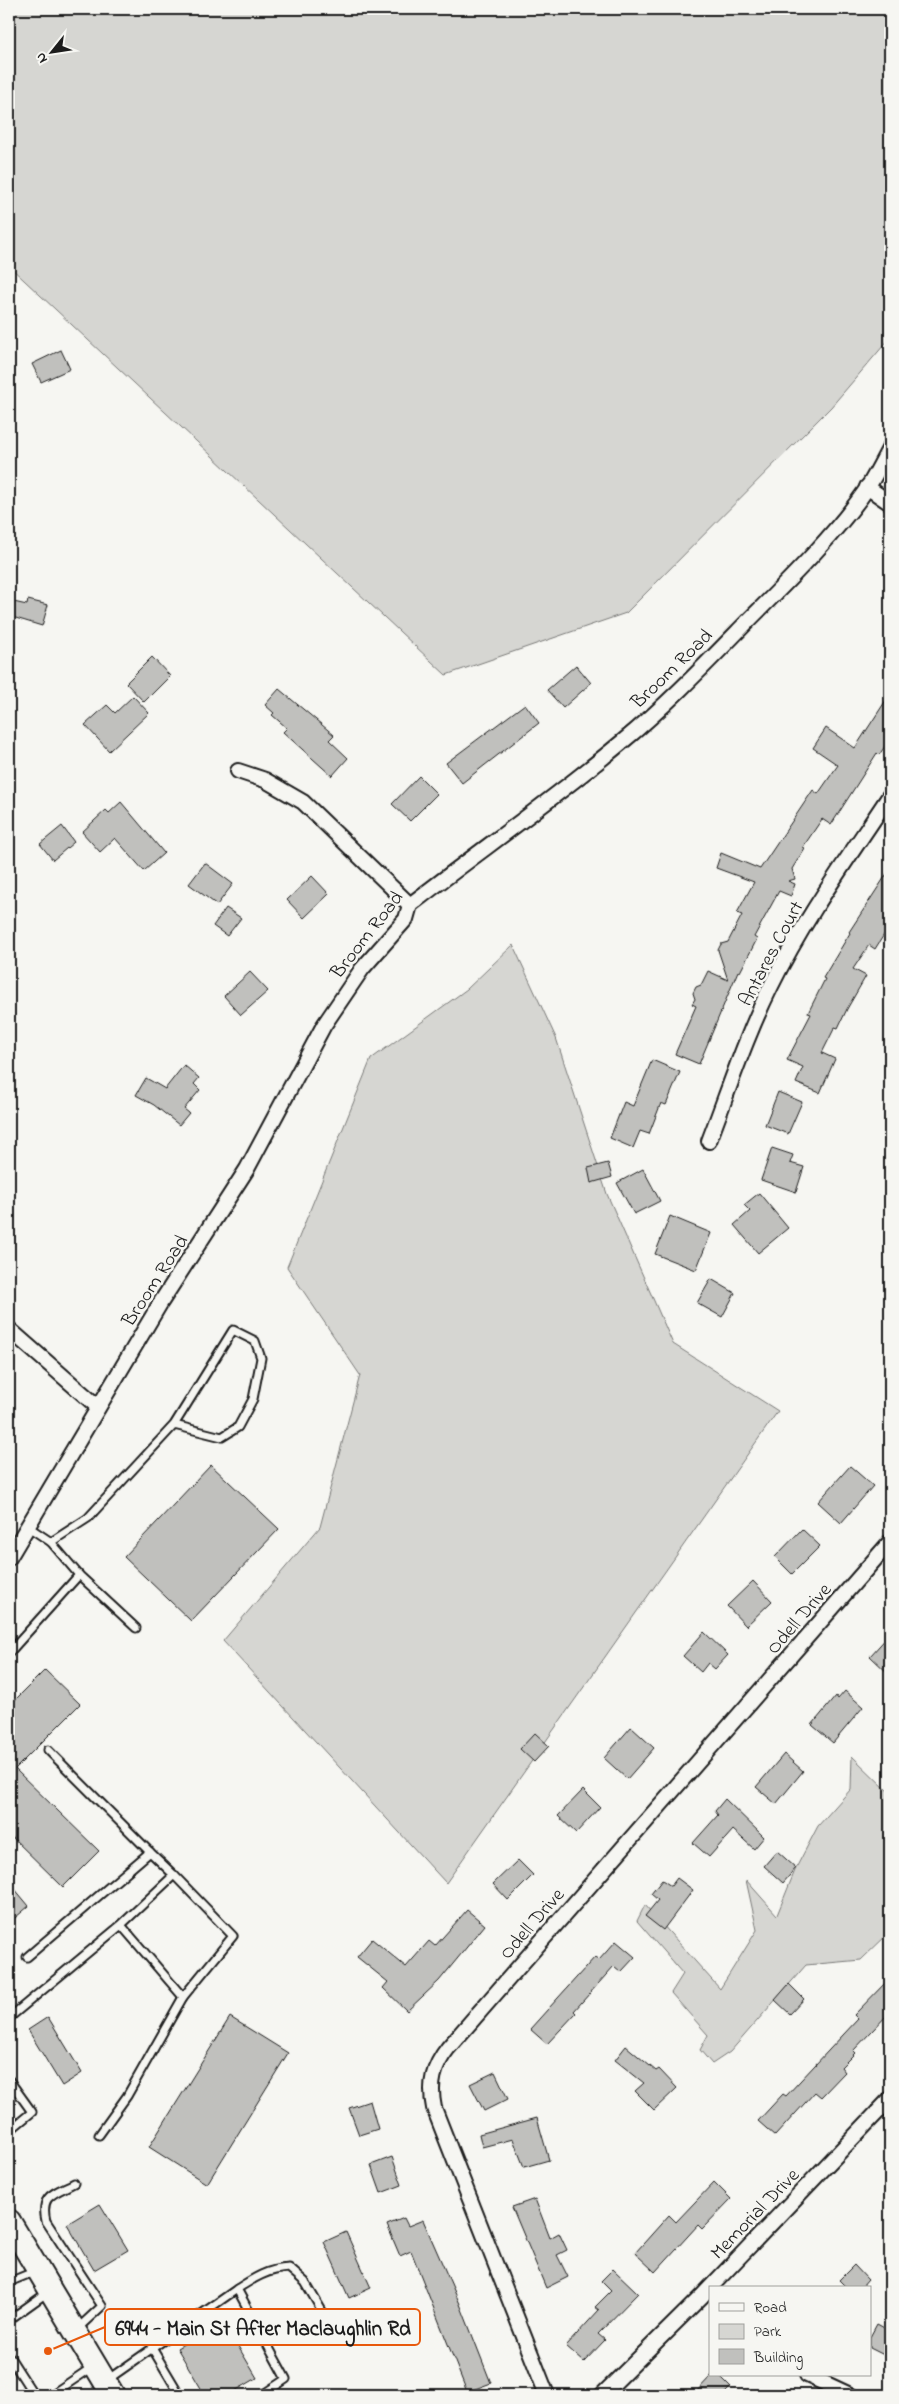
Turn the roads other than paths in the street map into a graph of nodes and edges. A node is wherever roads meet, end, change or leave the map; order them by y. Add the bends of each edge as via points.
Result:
1 (890, 447) edge
2 (867, 487) junction
3 (890, 503) edge
4 (238, 772) dead end
5 (890, 795) edge
6 (410, 906) junction
7 (709, 1141) dead end
8 (9, 1330) edge
9 (98, 1407) junction
10 (174, 1425) junction
11 (27, 1526) junction
12 (51, 1542) junction
13 (890, 1542) edge
14 (9, 1558) edge
15 (79, 1575) junction
16 (136, 1628) dead end
17 (9, 1653) edge
18 (48, 1750) dead end
19 (150, 1852) junction
20 (174, 1875) junction
21 (121, 1925) junction
22 (26, 1957) dead end
23 (183, 1997) junction
24 (9, 2018) edge
25 (9, 2080) edge
26 (890, 2099) edge
27 (9, 2131) edge
28 (99, 2135) dead end
29 (74, 2183) dead end
30 (9, 2221) edge
31 (38, 2270) junction
32 (9, 2282) edge
33 (718, 2286) edge
34 (237, 2289) junction
35 (50, 2291) junction
36 (706, 2299) edge
37 (9, 2320) edge
38 (74, 2332) junction
39 (335, 2333) dead end
40 (152, 2348) junction
41 (9, 2356) edge
42 (809, 2376) edge
43 (104, 2381) edge
44 (34, 2395) edge
45 (51, 2395) edge
46 (180, 2395) edge
47 (262, 2395) edge
48 (547, 2395) edge
49 (602, 2395) edge
50 (850, 2395) edge

1 - 2 street, Broom Road
2 - 3 street
2 - 6 street, Broom Road via 774,595 624,741
4 - 6 street via 265,780 303,802
5 - 7 street, Antares Court via 813,913 771,985
6 - 9 street, Broom Road via 406,919 362,969 324,1025 247,1169
8 - 9 street
9 - 11 street, Broom Road
10 - 10 lane via 222,1437 238,1427 253,1399 261,1358 255,1341 233,1330
10 - 12 lane via 88,1518
11 - 12 lane
11 - 14 street, Broom Road
12 - 15 lane
13 - 48 street, Odell Drive via 436,2065 431,2087 434,2108
15 - 16 lane
15 - 17 lane
18 - 19 lane
19 - 20 lane
19 - 22 lane
20 - 21 lane
20 - 23 lane via 233,1936
21 - 23 lane
21 - 24 lane
23 - 28 lane via 127,2096
25 - 27 lane via 32,2112
26 - 33 street, Memorial Drive
29 - 38 lane via 48,2197 43,2207 46,2221 102,2306
30 - 31 main road
31 - 32 lane
31 - 35 main road
34 - 39 lane via 276,2268 289,2268 305,2282
34 - 40 lane
34 - 47 lane via 286,2379
35 - 37 lane
35 - 38 main road
36 - 49 street, Memorial Drive
38 - 43 main road
40 - 43 lane
40 - 46 lane
41 - 44 lane
42 - 50 street
43 - 45 lane

